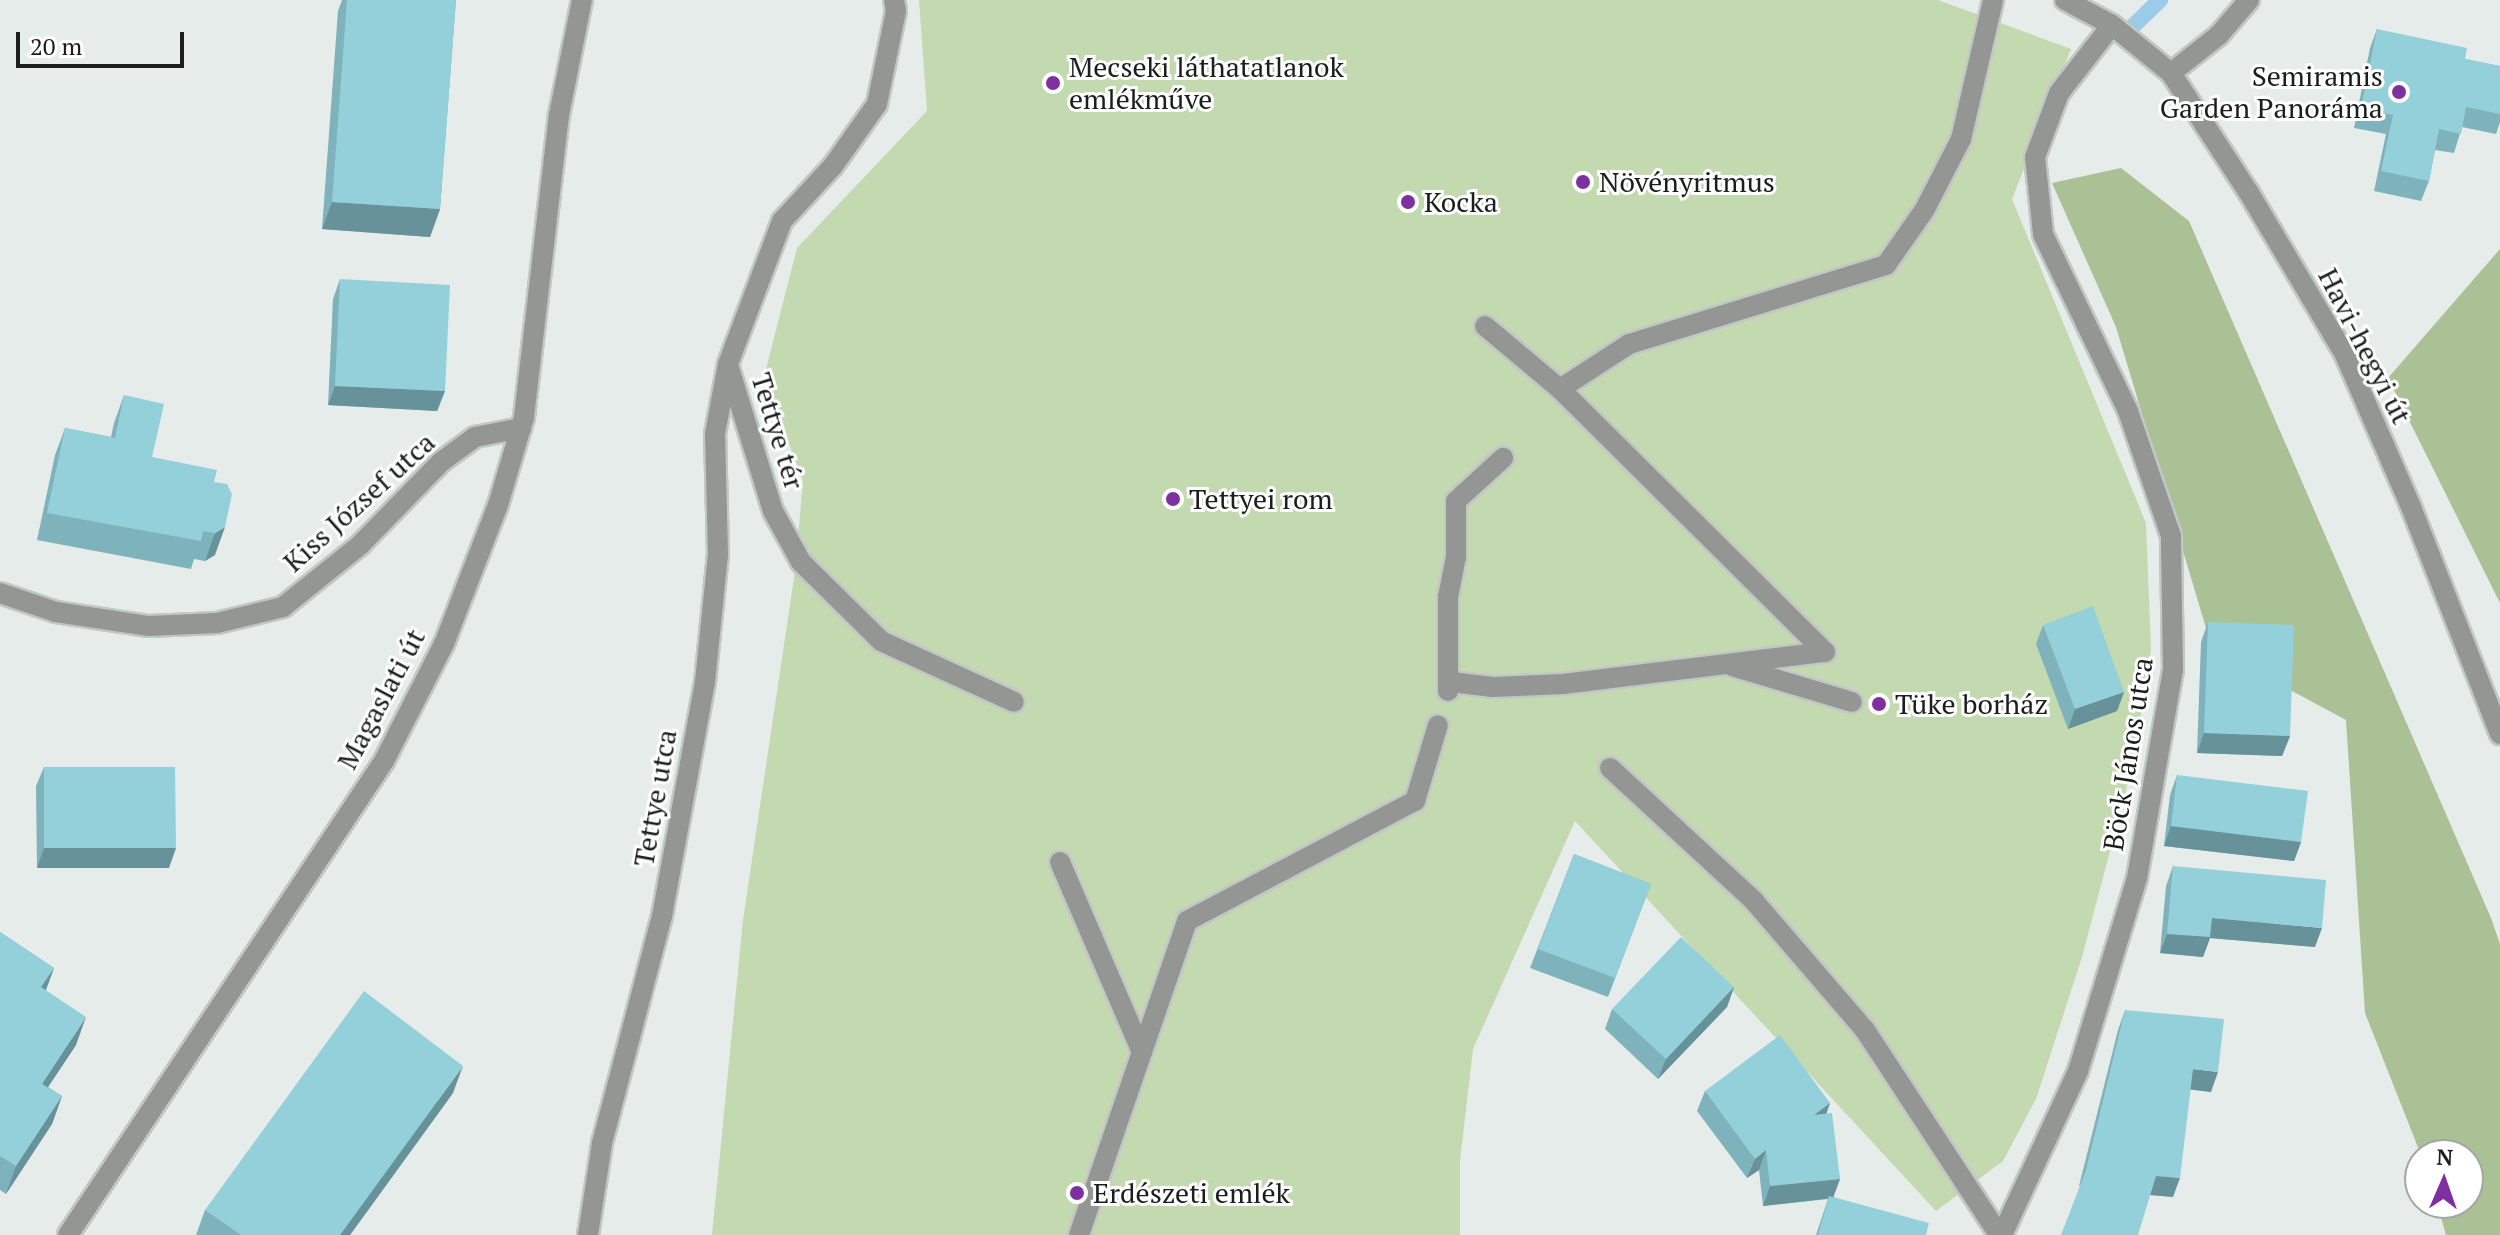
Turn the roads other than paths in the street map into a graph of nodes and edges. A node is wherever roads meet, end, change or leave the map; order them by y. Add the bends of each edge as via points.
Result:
1 (582, 0) edge
2 (894, 0) edge
3 (1993, 0) edge
4 (2065, 0) edge
5 (2249, 0) edge
6 (2112, 25) junction
7 (2171, 73) junction
8 (1485, 326) dead end
9 (728, 364) junction
10 (1560, 389) junction
11 (521, 428) junction
12 (1503, 458) dead end
13 (0, 593) edge
14 (1724, 664) junction
15 (1014, 702) dead end
16 (1852, 702) dead end
17 (1438, 725) dead end
18 (2500, 734) edge
19 (1610, 768) dead end
20 (1060, 862) dead end
21 (1142, 1052) junction
22 (68, 1235) edge
23 (588, 1235) edge
24 (1079, 1235) edge
25 (2000, 1235) edge

1 - 11 street, Magaslati út via 559,115 546,259
2 - 9 street, Tettye tér via 877,104 833,166 782,221
3 - 10 street via 1961,139 1925,209 1886,265 1629,344
4 - 6 street
5 - 7 street via 2219,35
6 - 7 street, Havi-hegyi út
6 - 25 street, Böck János utca via 2059,93 2035,157 2043,234 2128,411 2171,536 2173,670 2137,878 2078,1071
7 - 18 street, Havi-hegyi út via 2345,355
8 - 10 street
9 - 15 street, Tettye tér via 773,511 801,562 881,641
9 - 23 street, Tettye utca via 715,434 718,555 705,682 662,916 602,1143
10 - 14 street via 1825,652
11 - 13 street, Kiss József utca via 475,437 441,462 360,545 283,607 217,623 149,626 56,612
11 - 22 street, Magaslati út via 498,505 444,644 384,761
12 - 14 street via 1456,501 1456,557 1448,597 1450,687 1563,684
14 - 16 street
17 - 21 street via 1415,801 1187,921
19 - 25 street, Böck János utca via 1754,901 1865,1030
20 - 21 street
21 - 24 street

